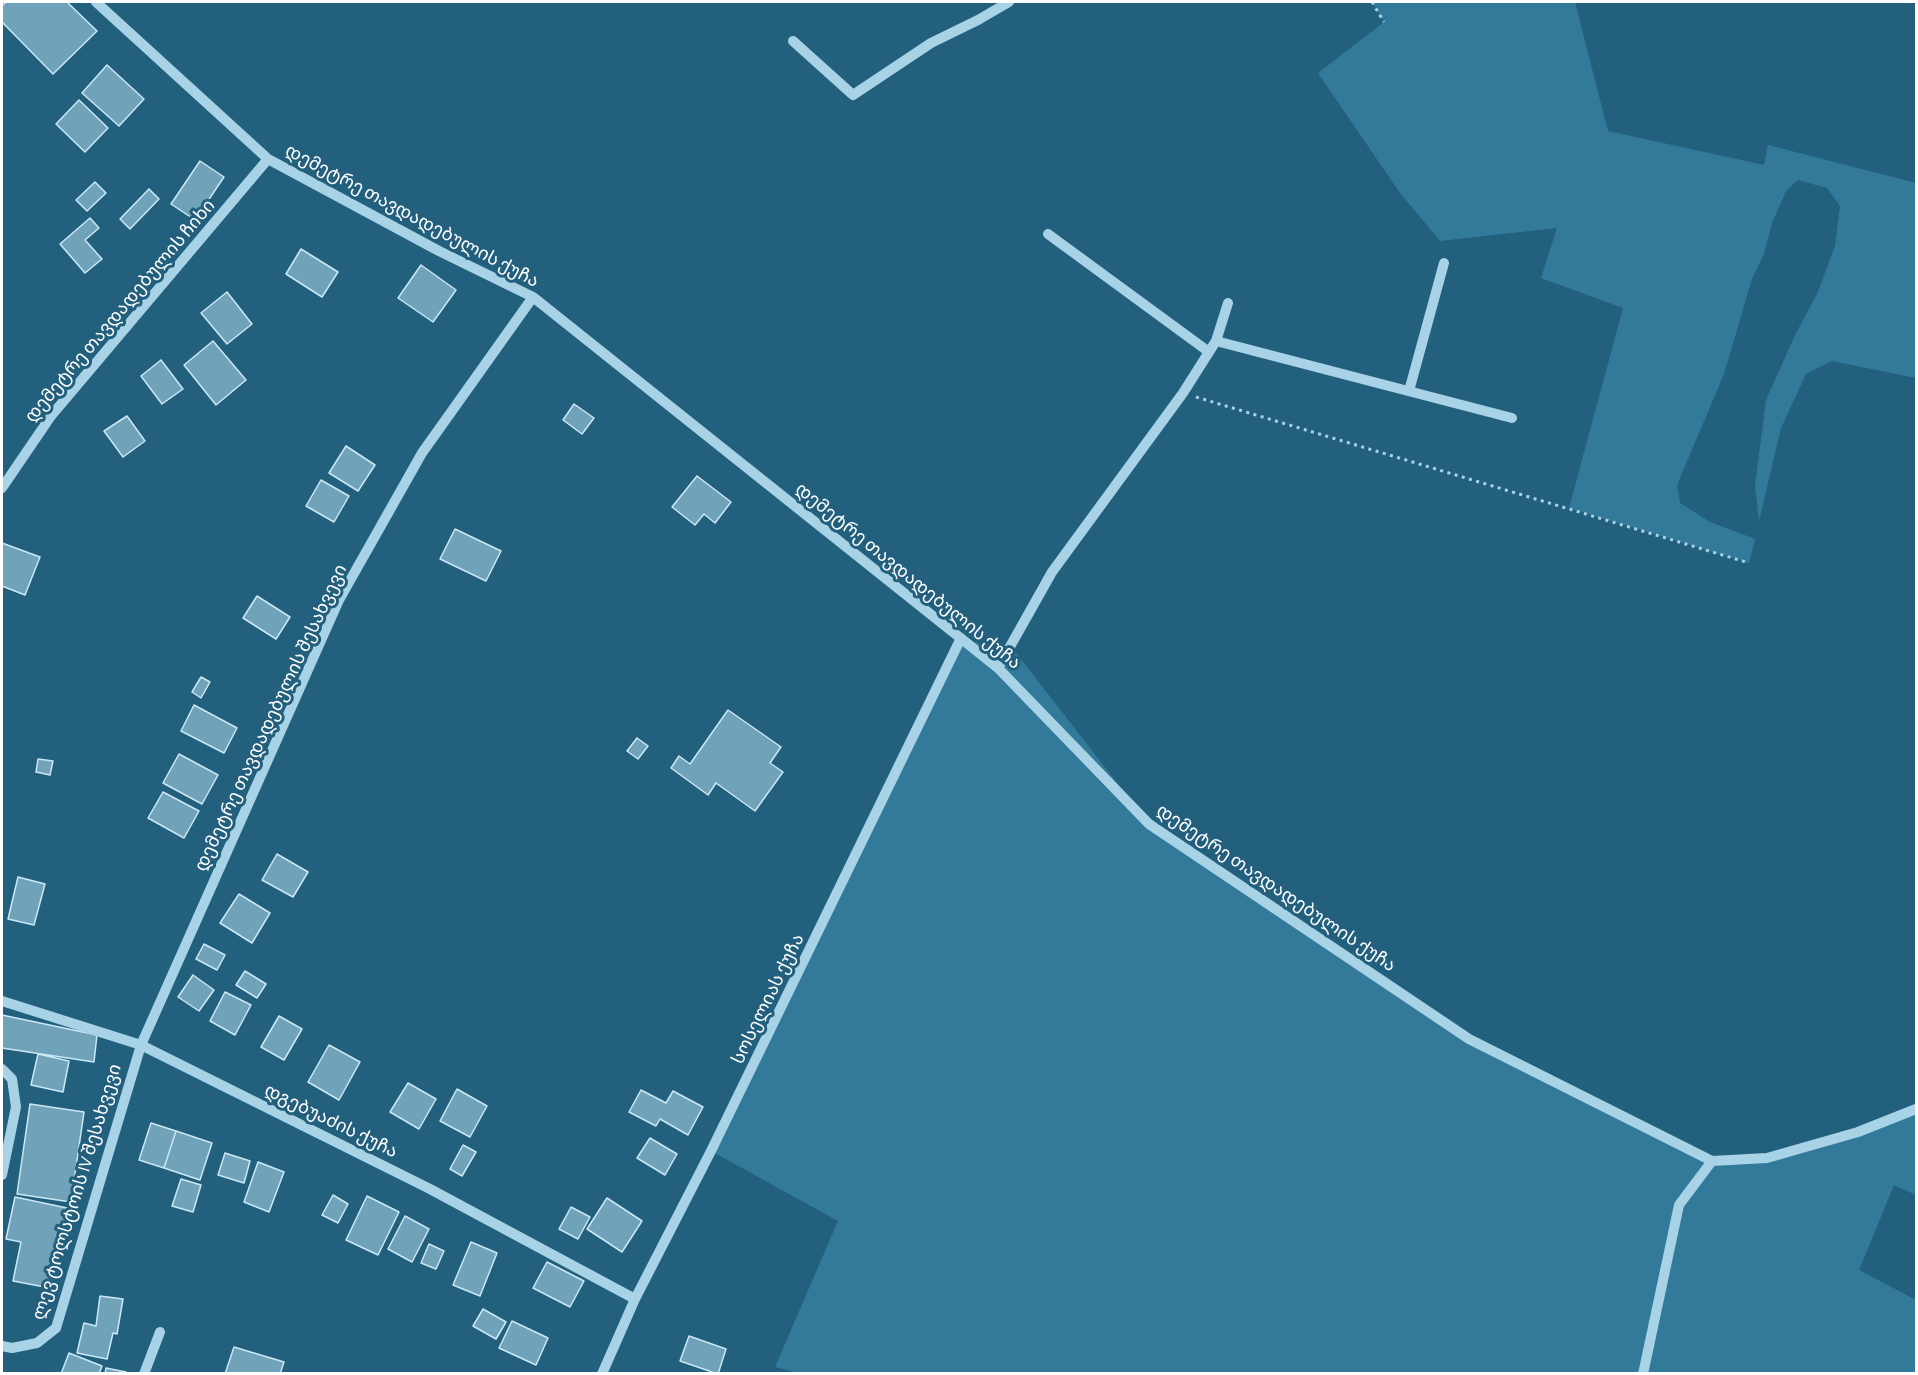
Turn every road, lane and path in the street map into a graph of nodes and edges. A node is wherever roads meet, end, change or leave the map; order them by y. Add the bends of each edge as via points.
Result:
1 (96, 2) edge
2 (1009, 2) edge
3 (1372, 2) edge
4 (1384, 22) dead end
5 (793, 41) dead end
6 (268, 159) junction
7 (1048, 234) dead end
8 (1444, 263) dead end
9 (533, 297) junction
10 (1228, 303) dead end
11 (1216, 341) junction
12 (1209, 352) junction
13 (1409, 391) junction
14 (1183, 393) junction
15 (1512, 418) dead end
16 (2, 488) edge
17 (1749, 562) dead end
18 (961, 638) junction
19 (998, 668) junction
20 (2, 1000) edge
21 (141, 1046) junction
22 (2, 1069) edge
23 (1917, 1109) edge
24 (1712, 1161) junction
25 (2, 1175) edge
26 (635, 1299) junction
27 (160, 1332) dead end
28 (2, 1346) edge
29 (144, 1374) edge
30 (602, 1374) edge
31 (1643, 1374) edge

1 - 6 street, დემეტრე თავდადებულის ქუჩა
2 - 5 street via 931,43 853,95
3 - 4 path
6 - 9 street, დემეტრე თავდადებულის ქუჩა
6 - 16 street, დემეტრე თავდადებულის ჩიხი via 51,416
7 - 12 street
8 - 13 street
9 - 18 street, დემეტრე თავდადებულის ქუჩა
9 - 21 street, დემეტრე თავდადებულის შესახვევი via 422,453 339,600
10 - 11 street
11 - 12 street
11 - 13 street
12 - 14 street
13 - 15 street
14 - 17 path
14 - 19 street via 1052,572
18 - 19 street, დემეტრე თავდადებულის ქუჩა
18 - 26 street, სოსელიას ქუჩა
19 - 24 street, დემეტრე თავდადებულის ქუჩა via 1149,824 1469,1039
20 - 21 street, დგებუაძის ქუჩა
21 - 26 street, დგებუაძის ქუჩა via 430,1189
21 - 28 street, ლევ ტოლსტოის IV შესახვევი via 56,1328 37,1343
22 - 25 street via 12,1079 16,1107
23 - 24 street, დემეტრე თავდადებულის ქუჩა via 1858,1132 1767,1158
24 - 31 street via 1679,1205
26 - 30 street, სოსელიას ქუჩა
27 - 29 street

